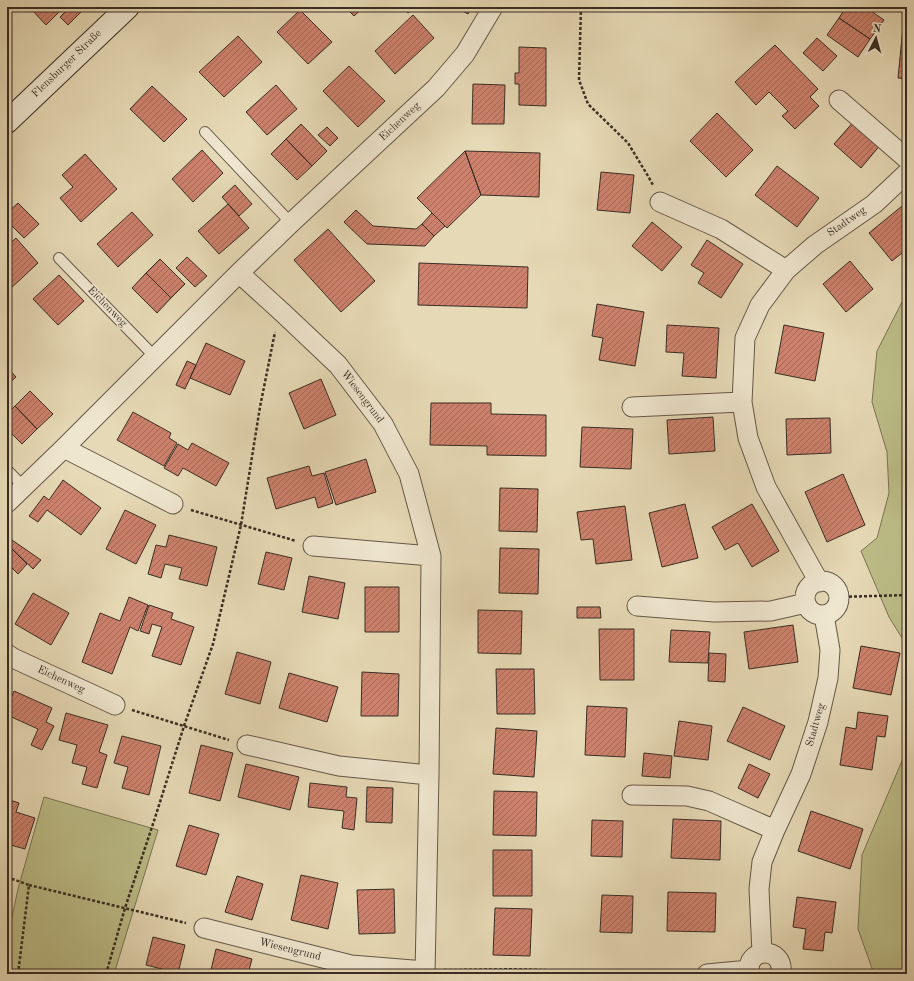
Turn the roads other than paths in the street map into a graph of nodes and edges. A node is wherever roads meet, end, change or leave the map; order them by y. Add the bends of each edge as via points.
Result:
1 (128, 7) edge
2 (493, 7) edge
3 (839, 100) dead end
4 (7, 122) edge
5 (206, 132) dead end
6 (907, 159) edge
7 (907, 173) edge
8 (660, 202) road end
9 (290, 223) junction
10 (59, 258) dead end
11 (786, 270) junction
12 (239, 273) junction
13 (155, 357) junction
14 (742, 402) junction
15 (632, 407) dead end
16 (64, 448) junction
17 (7, 470) edge
18 (24, 487) junction
19 (7, 503) edge
20 (173, 504) road end
21 (313, 546) road end
22 (430, 556) junction
23 (819, 582) junction
24 (806, 603) junction
25 (637, 606) dead end
26 (824, 615) junction
27 (7, 654) edge
28 (116, 705) road end
29 (247, 745) road end
30 (429, 775) junction
31 (632, 794) dead end
32 (775, 830) junction
33 (204, 928) road end
34 (762, 953) junction
35 (425, 972) edge
36 (750, 972) edge
37 (707, 974) edge
38 (781, 974) edge

1 - 4 street, Flensburger Straße
2 - 9 street, Eichenweg via 465,54 436,88
3 - 6 street
5 - 9 lane
7 - 11 street, Stadtweg via 874,204 815,245
8 - 11 street via 721,229
9 - 12 street, Eichenweg
10 - 13 lane, Eichenweg
11 - 14 street, Stadtweg via 760,305 745,338
12 - 13 street, Eichenweg
12 - 22 street, Wiesengrund via 338,365 383,424 409,474
13 - 16 street, Eichenweg
14 - 15 street
14 - 23 street, Stadtweg via 748,438 766,487
16 - 18 street, Eichenweg
16 - 20 street
17 - 18 lane
18 - 19 street, Eichenweg
21 - 22 street
22 - 30 street, Wiesengrund
23 - 24 street via 809,587 805,597
23 - 26 street via 830,583 835,587 839,597 836,607
24 - 25 street via 771,611 714,612
24 - 26 street via 811,611
26 - 32 street, Stadtweg via 830,650 828,678 818,722 801,774
27 - 28 street, Eichenweg
29 - 30 street via 339,766
30 - 35 street, Wiesengrund
31 - 32 street via 688,796 709,801
32 - 34 street, Stadtweg via 762,862 759,889
33 - 35 street, Wiesengrund via 352,965
34 - 36 street via 751,961
34 - 38 street via 777,958 782,968
36 - 37 street

